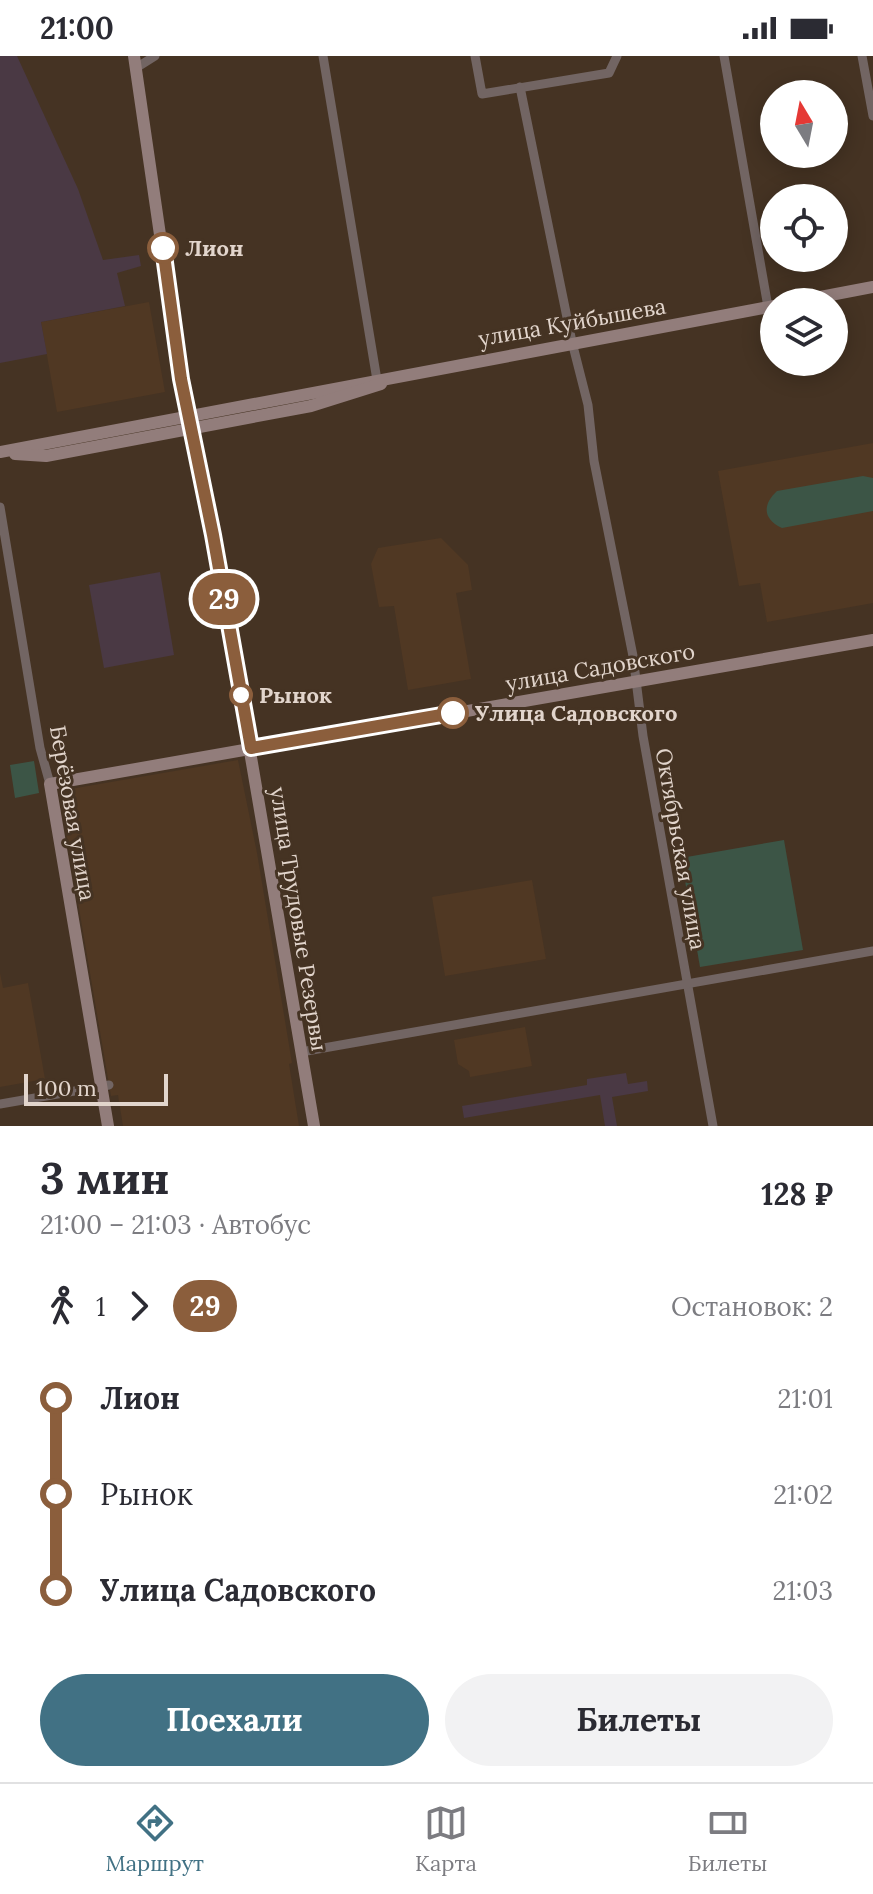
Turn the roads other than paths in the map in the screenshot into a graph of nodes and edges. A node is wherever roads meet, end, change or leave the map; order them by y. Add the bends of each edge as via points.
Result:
1 (155, 56) edge
2 (323, 56) edge
3 (475, 56) edge
4 (617, 56) edge
5 (724, 56) edge
6 (862, 56) edge
7 (135, 62) edge
8 (520, 87) junction
9 (873, 116) edge
10 (873, 287) edge
11 (768, 288) edge
12 (848, 292) edge
13 (760, 308) edge
14 (572, 342) junction
15 (423, 370) junction
16 (377, 380) junction
17 (190, 422) junction
18 (0, 453) edge
19 (0, 507) edge
20 (873, 640) edge
21 (635, 681) junction
22 (251, 748) junction
23 (50, 784) junction
24 (873, 951) edge
25 (688, 985) junction
26 (301, 1052) junction
27 (105, 1086) junction
28 (0, 1104) edge
29 (108, 1126) edge
30 (314, 1126) edge
31 (713, 1126) edge

1 - 7 street
2 - 16 street
3 - 8 street via 482,94
4 - 8 street via 609,73
5 - 11 street
6 - 9 street
7 - 17 street, улица Трудовые Резервы
8 - 14 street, Октябрьская улица
10 - 12 street
13 - 14 street, улица Куйбышева
14 - 15 street, улица Куйбышева
14 - 21 street, Октябрьская улица
15 - 16 street, улица Куйбышева
15 - 17 street via 311,406
16 - 17 street, улица Куйбышева
17 - 18 street via 46,456
17 - 22 street, улица Трудовые Резервы
19 - 23 street, Берёзовая улица
20 - 21 street, улица Садовского
21 - 22 street, улица Садовского
21 - 25 street, Октябрьская улица
22 - 23 street, улица Садовского
22 - 26 street, улица Трудовые Резервы
23 - 27 street, Берёзовая улица
24 - 25 street
25 - 26 street
25 - 31 street, Октябрьская улица
26 - 30 street, улица Трудовые Резервы
27 - 28 street
27 - 29 street, Берёзовая улица

